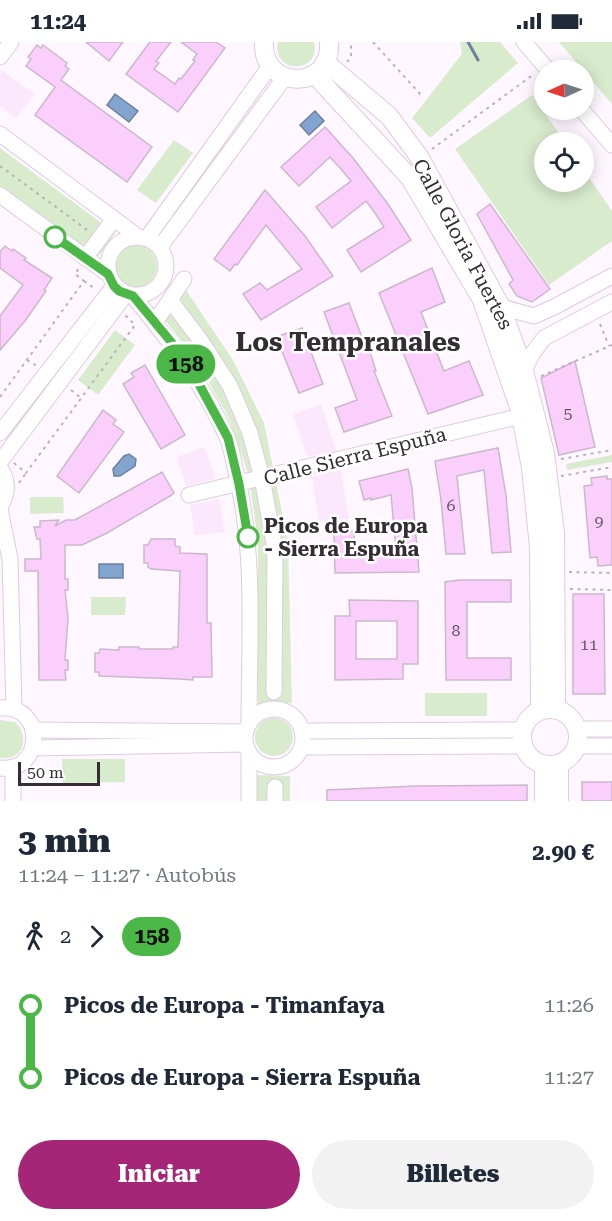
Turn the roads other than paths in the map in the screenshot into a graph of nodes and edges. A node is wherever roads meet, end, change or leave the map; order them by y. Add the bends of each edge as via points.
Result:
1 (11, 42) edge
2 (264, 42) edge
3 (328, 42) edge
4 (524, 42) edge
5 (0, 57) edge
6 (539, 60) edge
7 (270, 66) junction
8 (320, 68) junction
9 (285, 77) junction
10 (591, 120) edge
11 (0, 134) edge
12 (612, 145) edge
13 (0, 195) edge
14 (114, 219) junction
15 (142, 237) junction
16 (160, 247) junction
17 (85, 258) junction
18 (612, 276) edge
19 (184, 279) dead end
20 (120, 288) junction
21 (170, 300) junction
22 (612, 302) edge
23 (501, 307) junction
24 (155, 322) junction
25 (526, 377) junction
26 (521, 416) junction
27 (0, 433) edge
28 (2, 462) edge
29 (262, 478) junction
30 (239, 484) junction
31 (189, 495) dead end
32 (0, 508) edge
33 (274, 692) dead end
34 (7, 709) edge
35 (548, 710) junction
36 (612, 729) edge
37 (33, 730) junction
38 (303, 731) junction
39 (247, 738) junction
40 (523, 738) junction
41 (578, 738) junction
42 (612, 746) edge
43 (303, 747) junction
44 (33, 748) junction
45 (552, 765) junction
46 (6, 768) edge
47 (13, 801) edge
48 (249, 801) edge
49 (544, 801) edge
50 (559, 801) edge

1 - 5 street
2 - 7 main road
3 - 8 main road via 328,54
4 - 6 street
7 - 9 main road
7 - 15 street
8 - 9 main road via 305,78
8 - 23 main road, Calle Gloria Fuertes via 389,116 420,158
8 - 26 main road, Calle Gloria Fuertes via 410,178 482,300
9 - 16 street
10 - 12 street
11 - 14 street
13 - 17 street
14 - 15 street
14 - 17 street
15 - 16 street
15 - 20 street via 121,240 109,254
16 - 20 street via 166,261 163,281 151,293
17 - 20 street
18 - 23 street via 534,316
19 - 21 street
20 - 24 street
20 - 27 street
20 - 28 street
21 - 24 street
21 - 29 street via 230,386 250,433
22 - 25 street via 544,338 532,354
23 - 25 main road, Calle Gloria Fuertes
24 - 30 street via 200,386 228,438
25 - 35 main road, Calle Gloria Fuertes via 545,453 555,533
26 - 29 street, Calle Sierra Espuña
26 - 35 main road, Calle Gloria Fuertes via 538,518
28 - 32 street via 7,490
29 - 30 street, Calle Sierra Espuña
29 - 33 street via 275,549
30 - 31 street, Calle Sierra Espuña
30 - 39 street via 248,538
32 - 34 street via 10,559
34 - 37 street via 22,714
35 - 40 main road via 531,717
35 - 41 main road via 571,717
36 - 41 street
37 - 39 street
37 - 44 street
38 - 39 street via 298,721 283,710 262,711
38 - 40 street
38 - 43 street
39 - 43 street via 260,764 274,768 287,765
39 - 44 street
39 - 48 street
40 - 43 street
40 - 45 main road via 532,759
41 - 42 street
41 - 45 main road
44 - 46 street via 21,763
45 - 49 main road
45 - 50 main road
46 - 47 street

